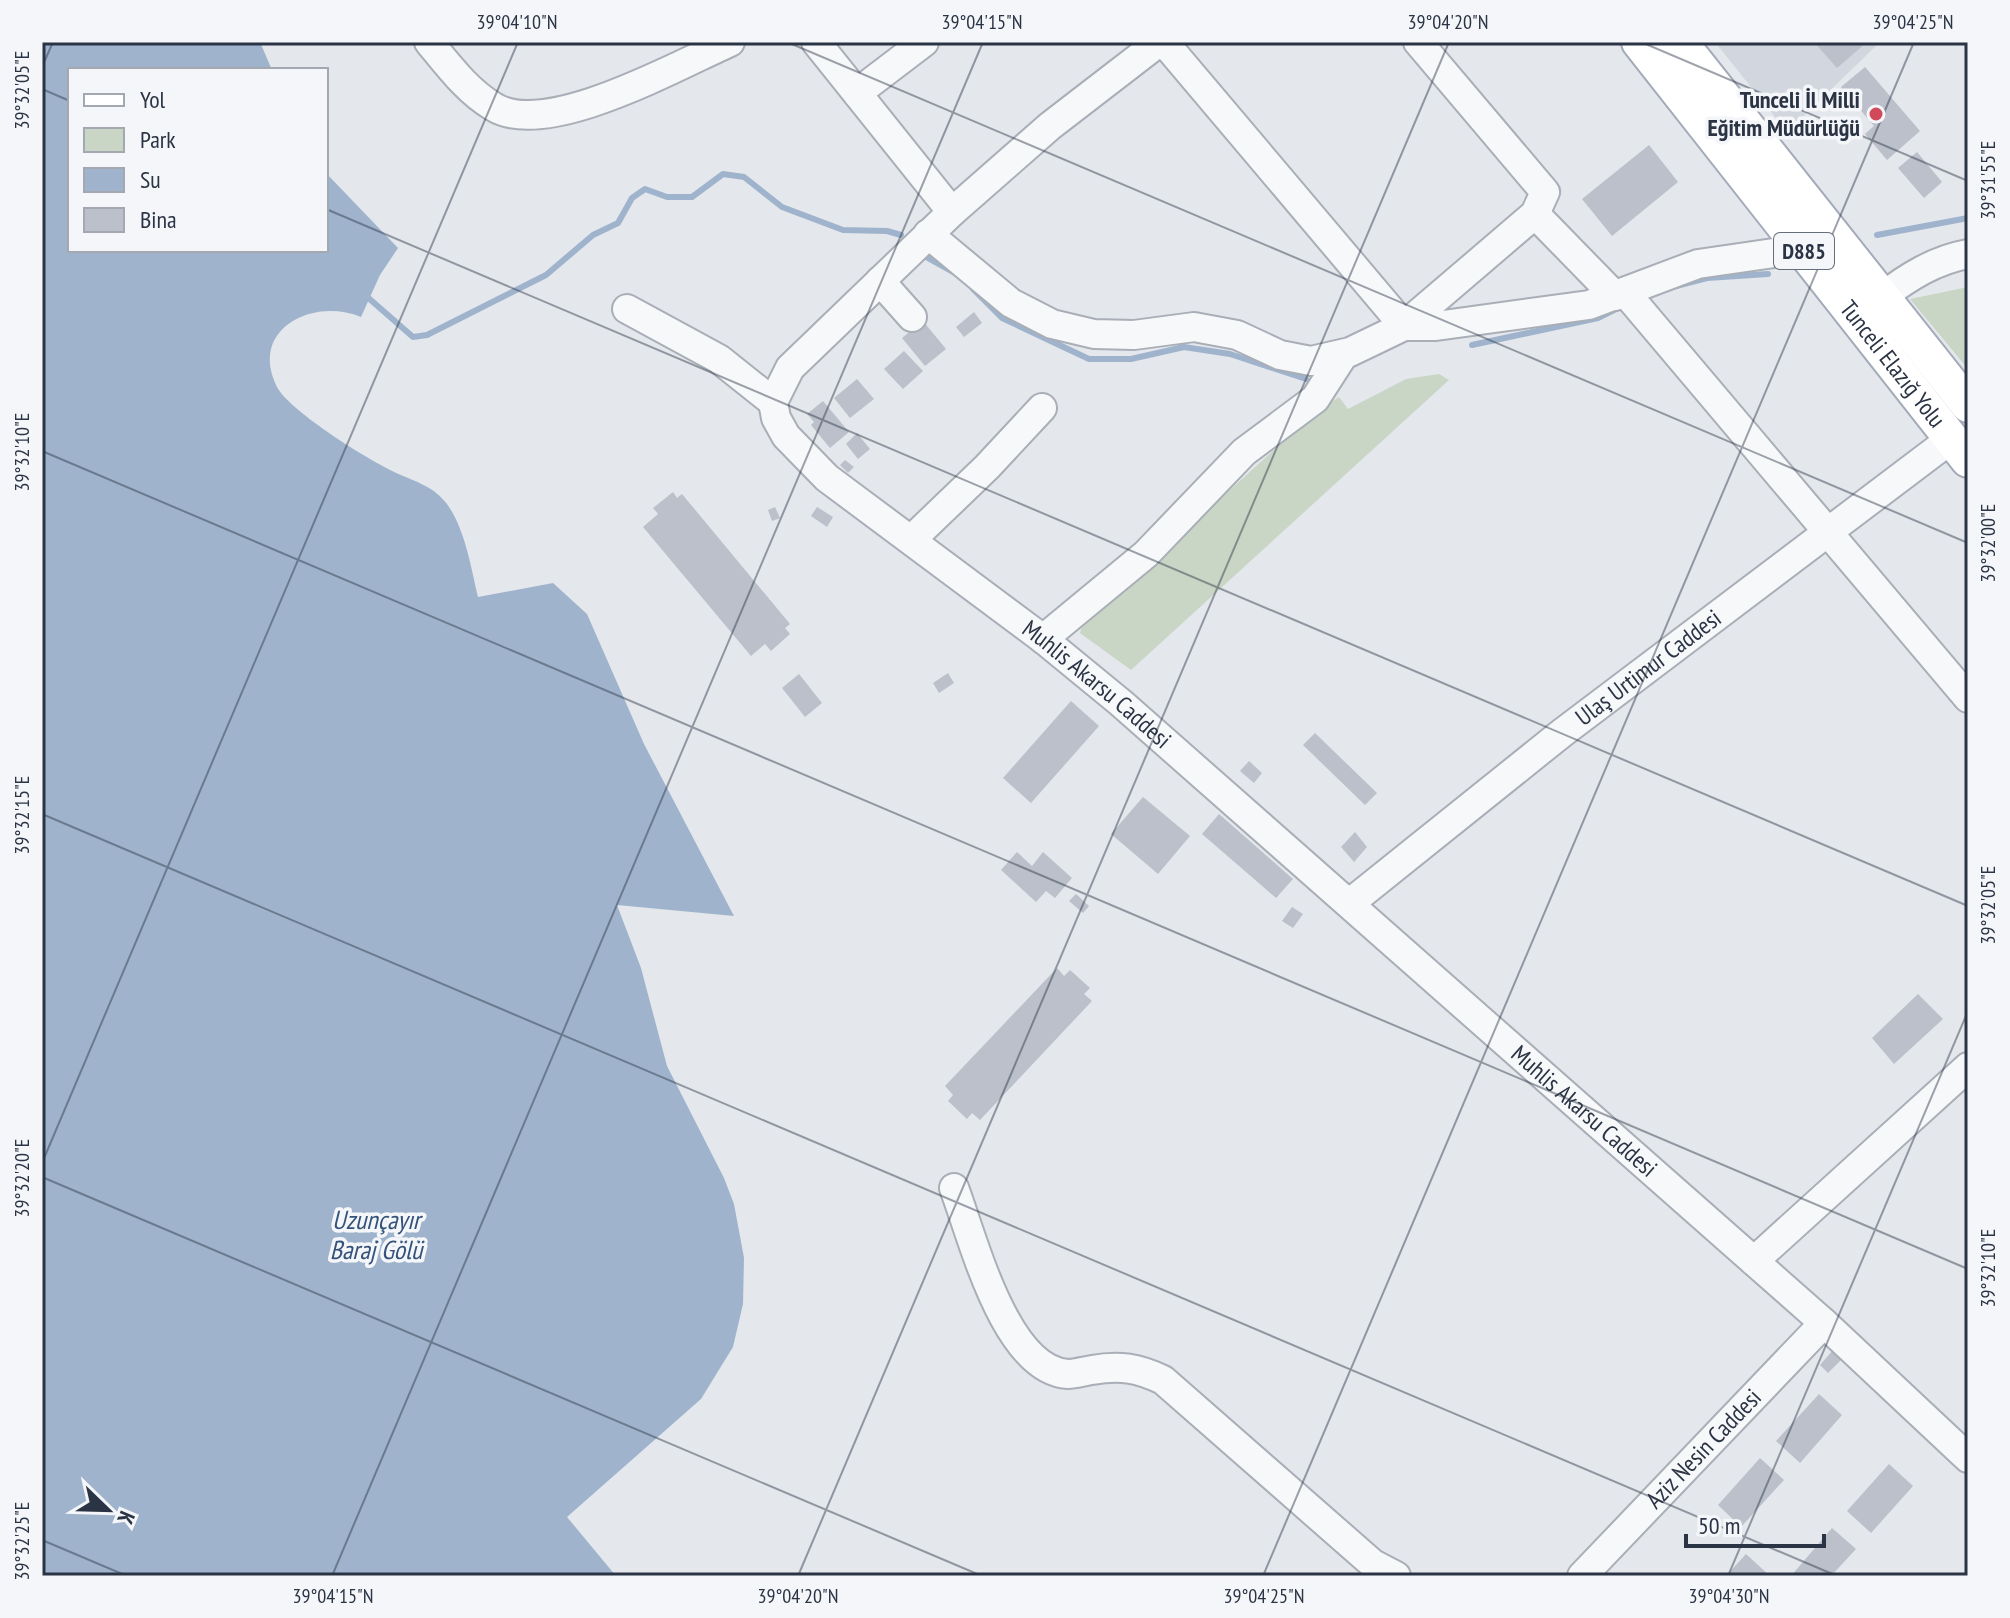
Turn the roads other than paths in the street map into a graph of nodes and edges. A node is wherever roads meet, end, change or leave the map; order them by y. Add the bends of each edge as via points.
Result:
1 (429, 42) edge
2 (730, 42) edge
3 (816, 42) edge
4 (924, 42) edge
5 (1418, 42) edge
6 (1639, 42) edge
7 (1680, 42) edge
8 (1149, 45) edge
9 (857, 93) junction
10 (952, 212) junction
11 (1535, 214) junction
12 (928, 234) junction
13 (1802, 249) junction
14 (1968, 254) edge
15 (880, 281) junction
16 (1620, 294) junction
17 (1882, 297) junction
18 (627, 309) dead end
19 (912, 317) dead end
20 (1404, 326) junction
21 (1344, 354) junction
22 (773, 402) junction
23 (1968, 405) edge
24 (1042, 408) dead end
25 (1960, 450) edge
26 (1829, 529) junction
27 (911, 540) junction
28 (1043, 639) junction
29 (1968, 698) edge
30 (1350, 903) junction
31 (1968, 1067) edge
32 (954, 1188) dead end
33 (1754, 1261) junction
34 (1824, 1323) junction
35 (1968, 1458) edge
36 (1396, 1576) edge
37 (1582, 1576) edge

1 - 2 street via 459,79 495,108 516,115 548,114 600,99
3 - 9 street
4 - 9 street
5 - 11 street via 1545,192
6 - 13 main road, Tunceli Elazığ Yolu / D885
7 - 17 main road, Tunceli Elazığ Yolu / D885
8 - 10 street
8 - 20 street
9 - 10 street
10 - 12 street
11 - 16 street
11 - 20 street
12 - 15 street
12 - 21 street via 1011,303 1052,324 1094,334 1134,335 1194,327 1237,335 1280,355 1311,361
13 - 16 street via 1698,264
13 - 25 main road, Tunceli Elazığ Yolu / D885
14 - 17 street via 1911,275
15 - 19 street
15 - 22 street via 790,368
16 - 20 street via 1589,305
16 - 26 street
17 - 23 main road, Tunceli Elazığ Yolu / D885
18 - 22 street via 719,359
20 - 21 street
21 - 28 street via 1315,399 1244,452 1146,554
22 - 27 street, Muhlis Akarsu Caddesi via 776,418 798,452
24 - 27 street
25 - 26 street, Ulaş Urtimur Caddesi
26 - 29 street
26 - 30 street, Ulaş Urtimur Caddesi
27 - 28 street, Muhlis Akarsu Caddesi
28 - 30 street, Muhlis Akarsu Caddesi
30 - 33 street, Muhlis Akarsu Caddesi
31 - 33 street
32 - 36 street via 999,1308 1024,1351 1041,1365 1067,1374 1138,1368 1163,1380 1373,1564
33 - 34 street, Muhlis Akarsu Caddesi
34 - 35 street, Muhlis Akarsu Caddesi
34 - 37 street, Aziz Nesin Caddesi

